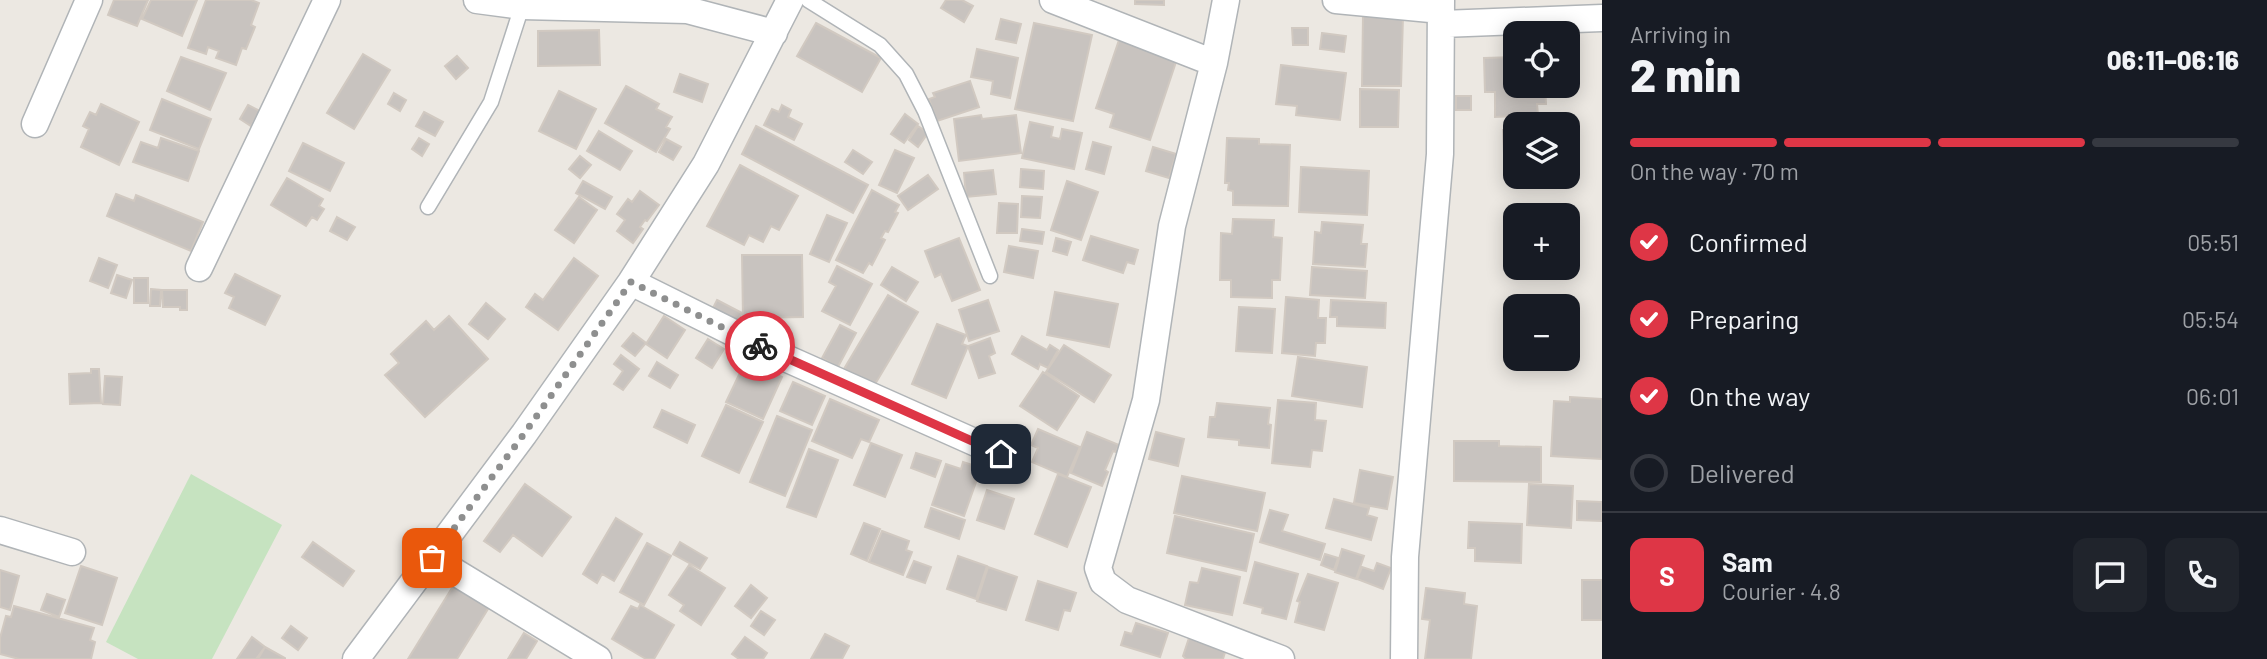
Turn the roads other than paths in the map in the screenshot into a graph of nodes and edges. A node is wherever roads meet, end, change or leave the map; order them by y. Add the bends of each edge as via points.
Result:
1 (89, 0) edge
2 (327, 0) edge
3 (477, 0) edge
4 (790, 0) edge
5 (808, 0) edge
6 (1053, 0) edge
7 (1226, 0) edge
8 (1336, 0) edge
9 (522, 6) junction
10 (1441, 11) edge
11 (1602, 18) edge
12 (774, 33) junction
13 (1213, 63) junction
14 (35, 124) dead end
15 (428, 207) dead end
16 (199, 268) dead end
17 (990, 276) dead end
18 (631, 282) junction
19 (1001, 454) dead end
20 (0, 530) edge
21 (72, 552) dead end
22 (432, 558) junction
23 (356, 659) edge
24 (598, 659) edge
25 (1281, 659) edge
26 (1404, 659) edge

1 - 14 street
2 - 16 street
3 - 9 street
4 - 12 street
5 - 17 lane via 880,45 906,74
6 - 13 street
7 - 13 street
8 - 10 street
9 - 12 street via 687,10
9 - 15 lane via 491,102
10 - 11 street
10 - 26 street via 1440,155 1406,543
12 - 18 street via 706,164
13 - 25 street via 1172,226 1146,400 1098,568 1103,582 1127,600
18 - 19 street via 772,352
18 - 22 street
20 - 21 street
22 - 23 street
22 - 24 street

